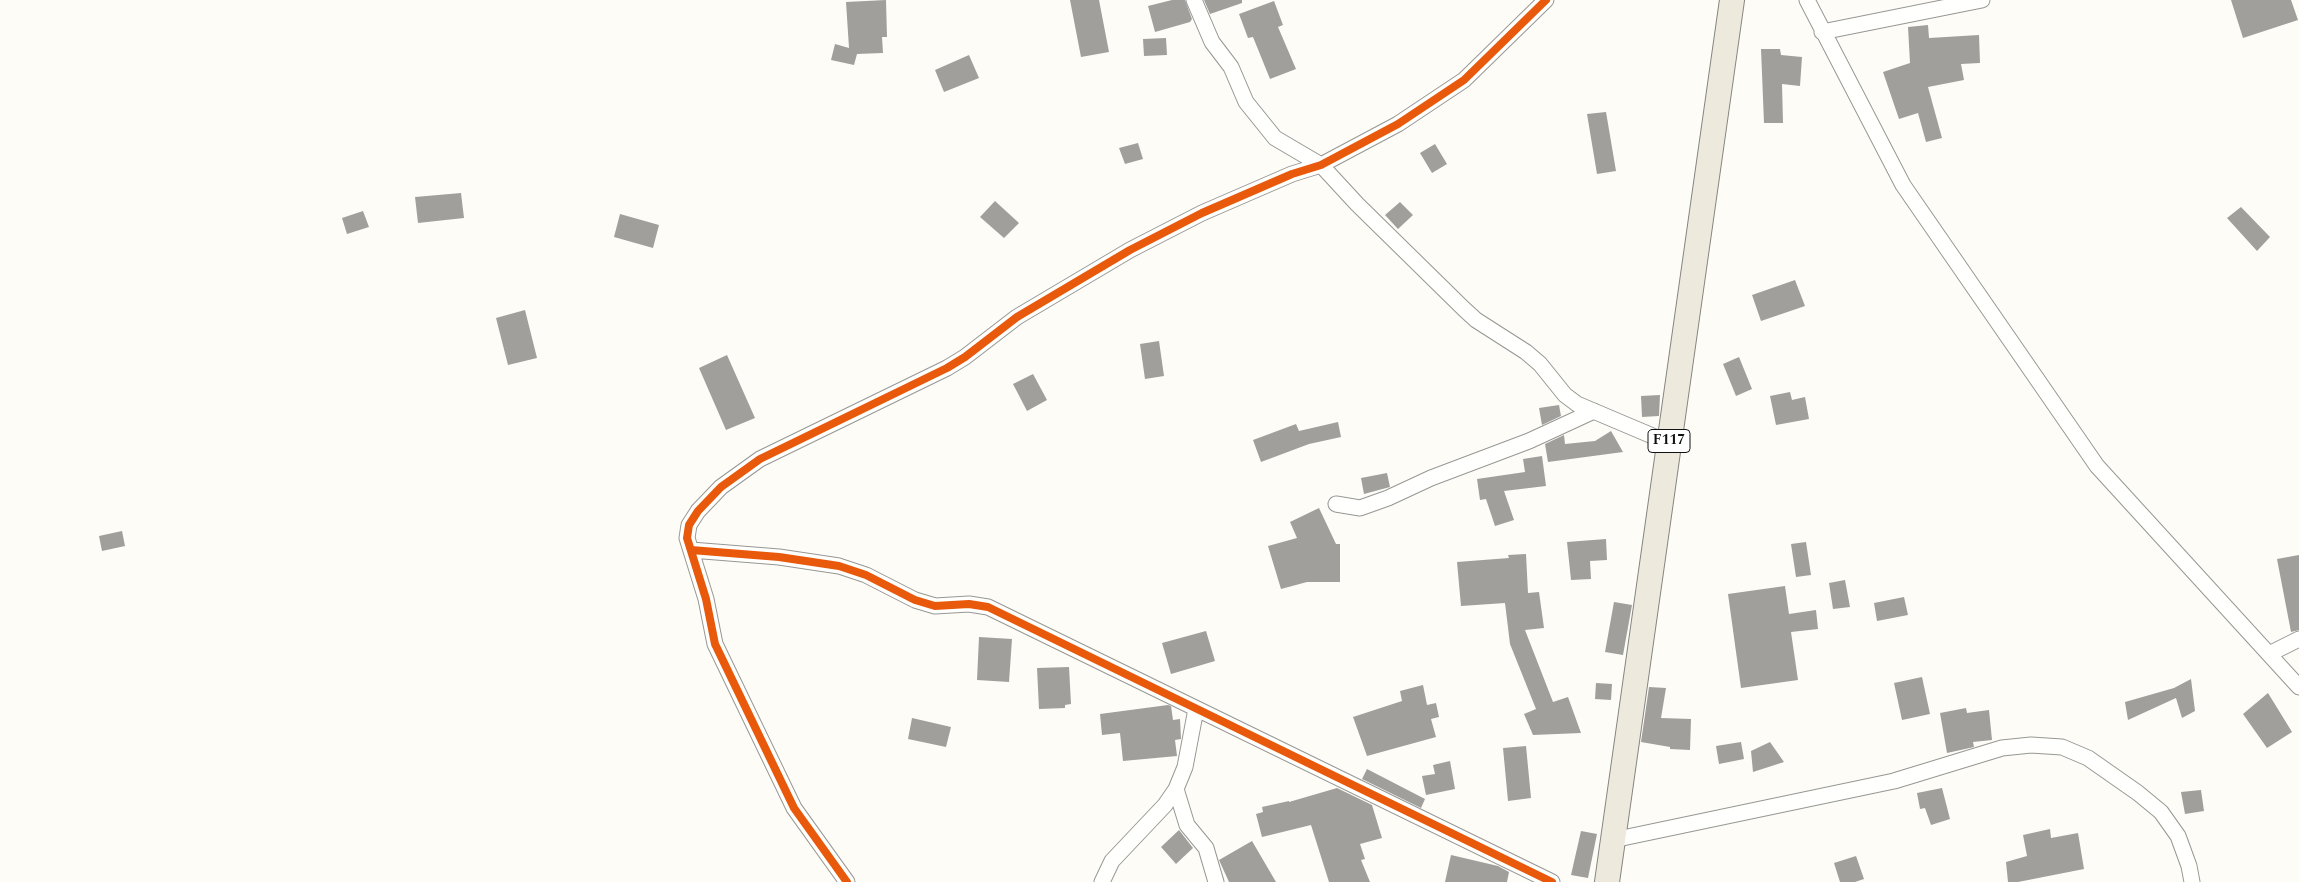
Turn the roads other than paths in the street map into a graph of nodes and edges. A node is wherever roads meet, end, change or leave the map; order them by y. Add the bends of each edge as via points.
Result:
1 (1194, 0) edge
2 (1546, 0) edge
3 (1732, 0) edge
4 (1807, 0) edge
5 (1982, 0) edge
6 (1822, 32) junction
7 (1321, 165) junction
8 (1594, 411) junction
9 (1669, 444) junction
10 (1336, 504) dead end
11 (691, 550) junction
12 (2299, 639) edge
13 (2270, 654) junction
14 (2299, 687) edge
15 (1196, 710) junction
16 (1176, 789) junction
17 (1613, 840) junction
18 (847, 882) edge
19 (1102, 882) edge
20 (1216, 882) edge
21 (1552, 882) edge
22 (1607, 882) edge
23 (2192, 882) edge

1 - 7 street via 1212,42 1231,67 1246,102 1264,126 1274,138
2 - 7 street via 1464,80 1398,124
3 - 9 main road, F117
4 - 6 street
5 - 6 street
6 - 13 street via 1903,185 2097,466
7 - 8 street via 1476,320 1526,352 1566,395
7 - 11 street via 1292,174 1202,213 1130,250 1017,317 947,368 760,459 721,487 698,511 689,525 687,538
8 - 9 street
8 - 10 street via 1388,498 1360,508
9 - 17 main road, F117
11 - 15 street via 839,566 935,606 969,604 988,607
11 - 18 street via 715,644 725,669 794,808
12 - 13 street
13 - 14 street
15 - 16 street via 1185,767
15 - 21 street
16 - 19 street via 1112,861
16 - 20 street via 1187,825 1206,848
17 - 22 main road, F117
17 - 23 street via 1894,781 2002,748 2032,744 2062,747 2088,758 2149,802 2178,836

